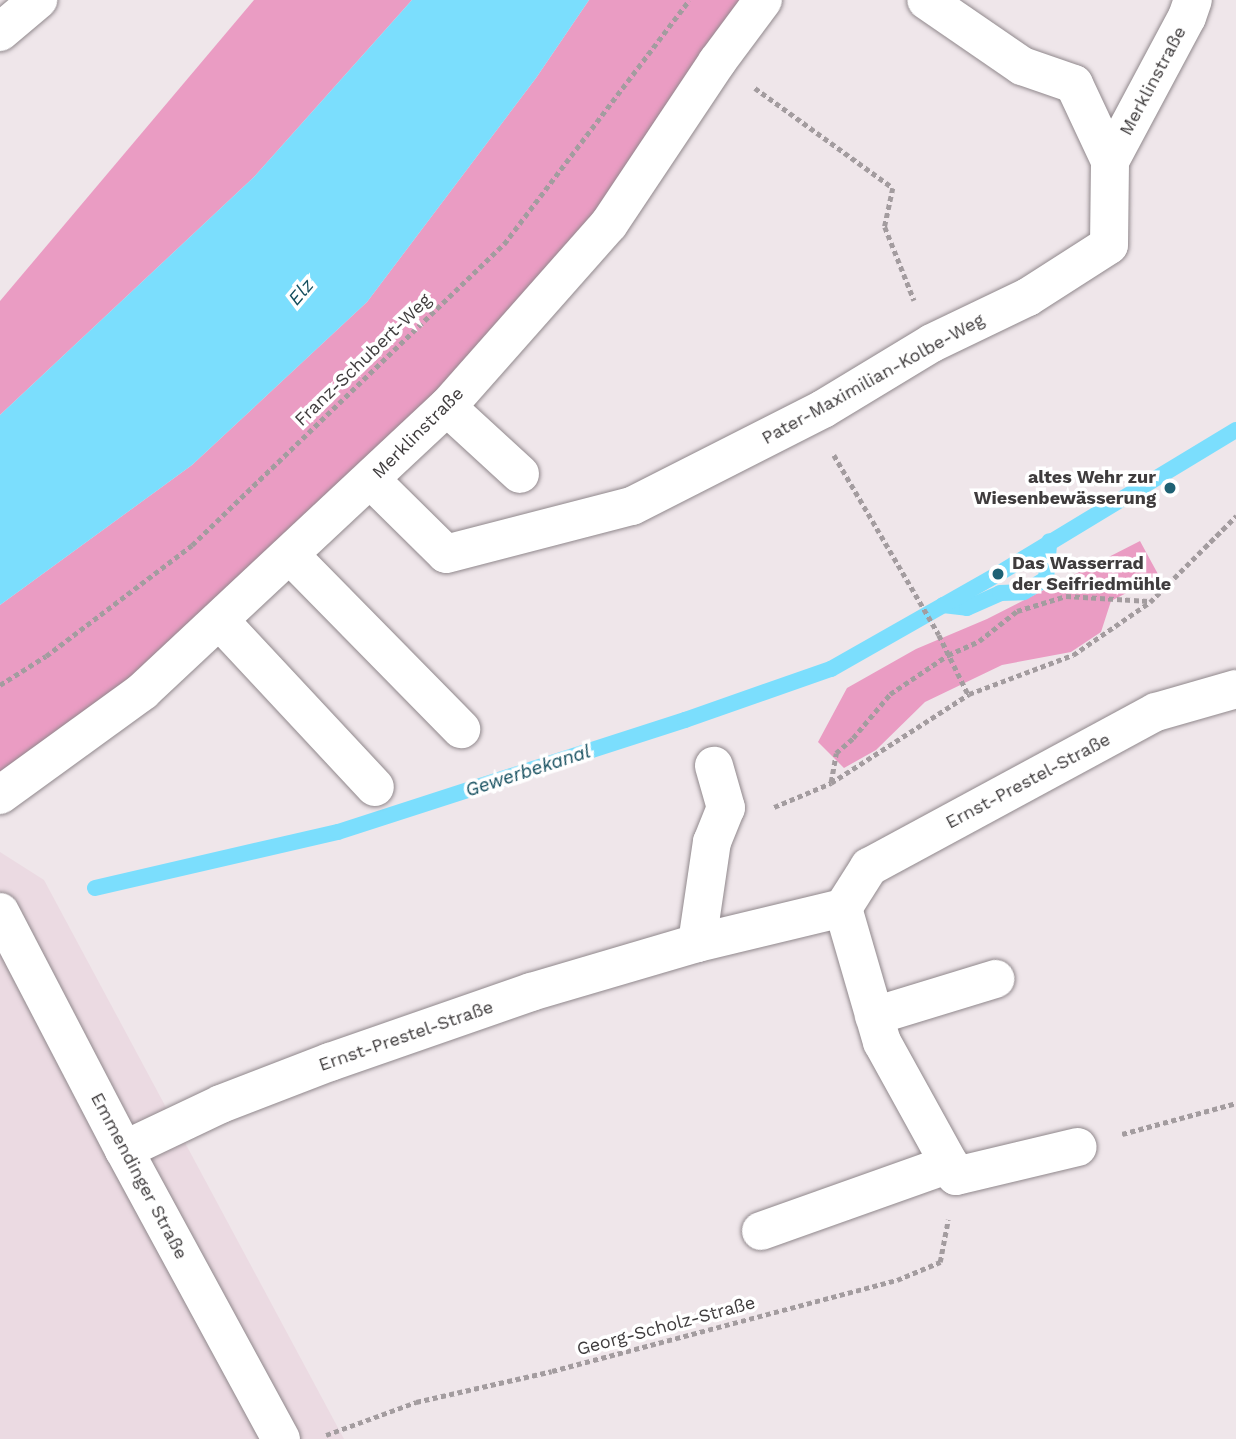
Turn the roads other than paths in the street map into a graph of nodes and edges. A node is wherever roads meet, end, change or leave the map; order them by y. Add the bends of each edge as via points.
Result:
1 (38, 0) edge
2 (763, 0) edge
3 (926, 0) edge
4 (1193, 0) edge
5 (0, 32) edge
6 (1110, 161) junction
7 (447, 407) junction
8 (520, 474) dead end
9 (371, 480) junction
10 (291, 556) junction
11 (220, 621) junction
12 (1236, 689) edge
13 (461, 729) dead end
14 (714, 766) dead end
15 (375, 787) dead end
16 (0, 795) edge
17 (843, 908) junction
18 (0, 912) edge
19 (697, 943) junction
20 (995, 979) dead end
21 (874, 1016) junction
22 (1078, 1147) road end
23 (124, 1150) junction
24 (953, 1170) junction
25 (761, 1231) dead end
26 (281, 1439) edge

1 - 5 street
2 - 7 street, Merklinstraße via 609,224
3 - 6 street, Pater-Maximilian-Kolbe-Weg via 1022,66 1074,84
4 - 6 street, Merklinstraße
6 - 9 street, Pater-Maximilian-Kolbe-Weg via 1110,245 1028,297 932,343 811,414 632,506 446,554
7 - 8 street
7 - 9 street, Merklinstraße
9 - 10 street, Merklinstraße
10 - 11 street, Merklinstraße
10 - 13 street
11 - 15 street
11 - 16 street, Merklinstraße via 143,691
12 - 17 street, Ernst-Prestel-Straße via 1156,712 869,867
14 - 19 street via 726,808 712,842
17 - 19 street, Ernst-Prestel-Straße
17 - 21 street
18 - 23 street, Emmendinger Straße
19 - 23 street, Ernst-Prestel-Straße via 531,992 330,1062 221,1104
20 - 21 street
21 - 24 street via 882,1042
22 - 24 street
23 - 26 street, Emmendinger Straße
24 - 25 street

